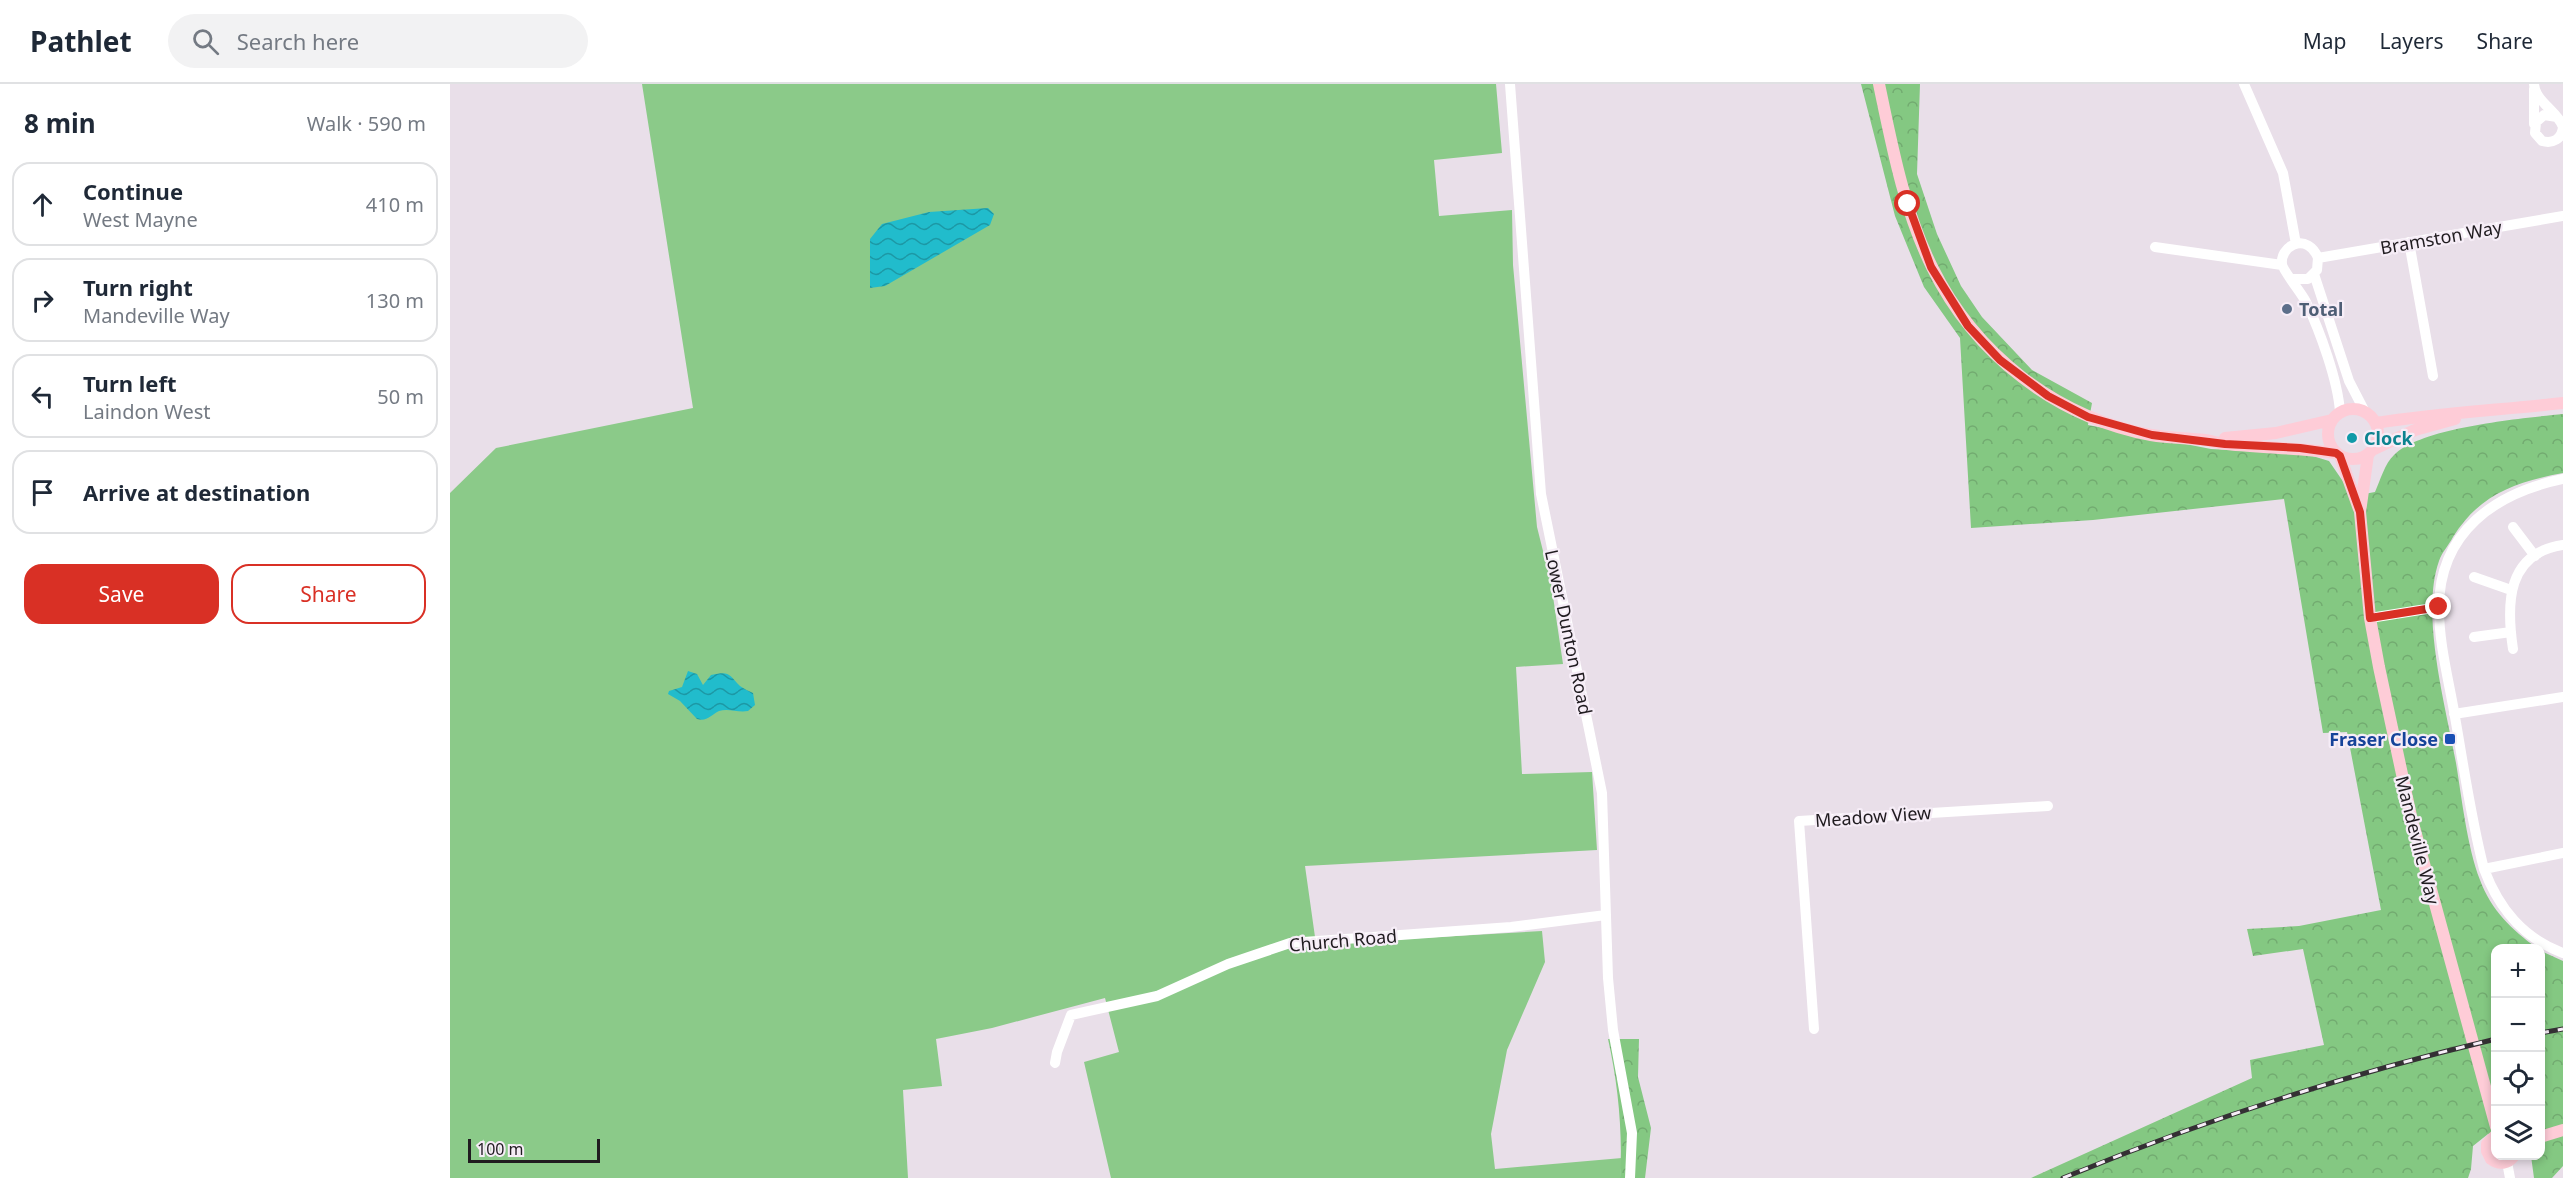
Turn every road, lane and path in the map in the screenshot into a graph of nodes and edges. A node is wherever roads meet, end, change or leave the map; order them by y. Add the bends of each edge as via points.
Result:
1 (1510, 84) edge
2 (1879, 84) edge
3 (2244, 84) edge
4 (2534, 86) edge
5 (2557, 117) junction
6 (2534, 128) junction
7 (2563, 216) edge
8 (2409, 242) junction
9 (2295, 244) junction
10 (2155, 247) dead end
11 (2318, 258) junction
12 (2282, 265) junction
13 (2314, 274) junction
14 (2293, 279) junction
15 (2433, 376) dead end
16 (2563, 403) edge
17 (2498, 410) junction
18 (2365, 412) junction
19 (2336, 416) junction
20 (2376, 423) junction
21 (2206, 440) junction
22 (2371, 452) junction
23 (2338, 455) junction
24 (2563, 479) edge
25 (2360, 512) junction
26 (2513, 527) dead end
27 (2563, 545) edge
28 (2535, 556) junction
29 (2474, 577) dead end
30 (2511, 590) junction
31 (2439, 607) junction
32 (2370, 618) junction
33 (2511, 632) junction
34 (2474, 637) dead end
35 (2513, 648) dead end
36 (2563, 697) edge
37 (2454, 714) junction
38 (2048, 806) dead end
39 (2563, 853) edge
40 (2484, 869) junction
41 (1606, 915) junction
42 (2563, 953) edge
43 (1814, 1029) dead end
44 (1055, 1063) dead end
45 (2491, 1111) edge
46 (2563, 1130) edge
47 (2545, 1136) edge
48 (2491, 1140) edge
49 (2491, 1158) edge
50 (2510, 1160) edge
51 (1630, 1178) edge
52 (2510, 1178) edge

1 - 41 street, Lower Dunton Road via 1541,494 1602,793
2 - 21 main road via 1898,171 1920,238 1942,286 1981,342 2024,380 2088,417 2152,435
3 - 9 street via 2283,173
4 - 5 street
4 - 6 street
5 - 6 street via 2544,115
5 - 6 street via 2562,131 2557,140 2547,142 2538,138
7 - 8 street, Bramston Way
8 - 11 street, Bramston Way
8 - 15 street
9 - 11 street via 2309,246
9 - 12 street via 2283,254
10 - 12 street
11 - 13 street
12 - 14 street
13 - 14 street via 2304,280
13 - 18 street via 2349,381
14 - 19 street via 2338,390
16 - 17 main road
17 - 20 main road
17 - 22 main road via 2415,430
18 - 19 main road via 2348,409
18 - 20 main road
19 - 21 main road via 2276,433
19 - 23 main road via 2328,441
20 - 22 main road via 2378,436
21 - 23 main road
22 - 23 main road via 2355,460
22 - 25 main road, Mandeville Way
23 - 25 main road, Mandeville Way
24 - 31 street via 2506,497 2474,521 2458,540 2448,562
25 - 32 main road, Mandeville Way
26 - 28 street
27 - 28 street
28 - 30 street via 2517,572
29 - 30 street
30 - 33 street
31 - 32 street
31 - 37 street
32 - 45 main road, Mandeville Way via 2410,816
33 - 34 street
33 - 35 street
36 - 37 street
37 - 40 street
38 - 43 street, Meadow View via 1799,821
39 - 40 street
40 - 42 street via 2494,895 2509,916 2536,941
41 - 44 street, Church Road via 1511,927 1290,943 1228,964 1157,996 1071,1015
41 - 51 street, Lower Dunton Road via 1613,1030 1632,1133
46 - 47 main road
48 - 49 main road via 2487,1144
50 - 52 street

